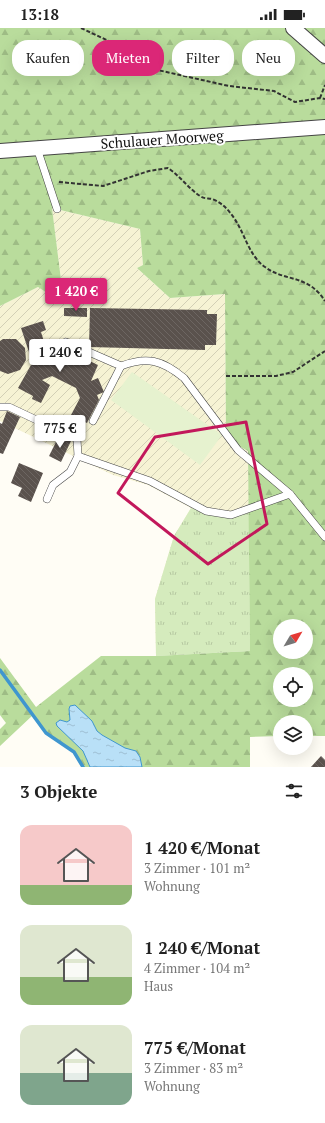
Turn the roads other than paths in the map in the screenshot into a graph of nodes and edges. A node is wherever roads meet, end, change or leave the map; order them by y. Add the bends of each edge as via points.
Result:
1 (293, 28) edge
2 (325, 56) edge
3 (325, 127) edge
4 (37, 148) junction
5 (0, 151) edge
6 (57, 210) dead end
7 (66, 342) dead end
8 (121, 366) junction
9 (0, 407) edge
10 (94, 421) dead end
11 (78, 456) junction
12 (290, 494) junction
13 (47, 499) dead end
14 (325, 536) edge

1 - 2 street
3 - 4 street, Schulauer Moorweg
4 - 5 street, Schulauer Moorweg
4 - 6 lane
7 - 8 lane
8 - 10 lane
8 - 12 lane via 136,360 156,362 169,367 184,378 238,450
9 - 11 lane via 10,407 77,439
11 - 12 lane via 150,481 206,511 231,515
11 - 13 lane via 70,472 52,486
12 - 14 lane

